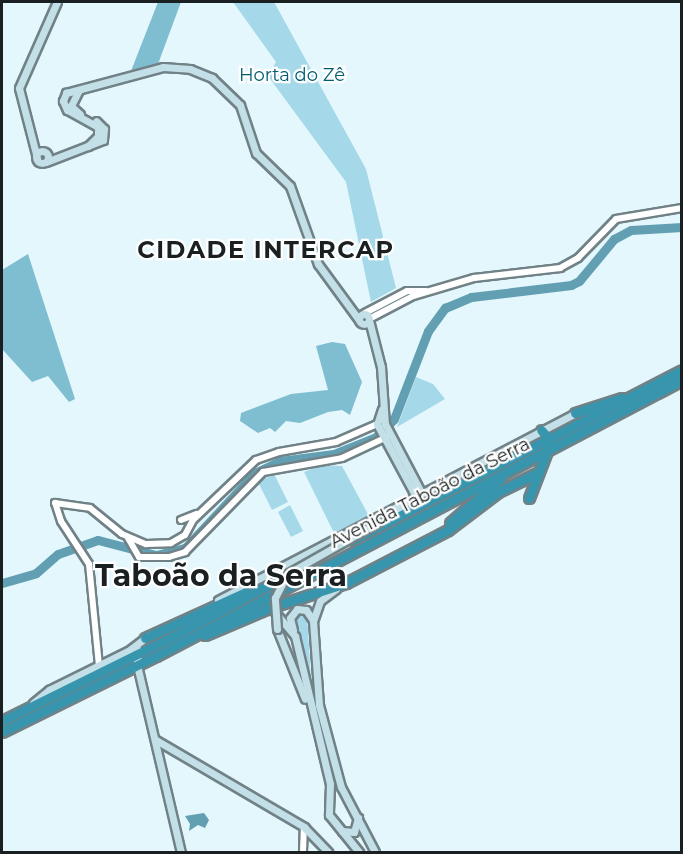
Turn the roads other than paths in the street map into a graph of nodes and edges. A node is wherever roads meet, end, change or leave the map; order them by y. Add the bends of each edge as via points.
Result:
1 (57, 2) edge
2 (79, 90) junction
3 (29, 131) junction
4 (88, 146) junction
5 (45, 152) junction
6 (63, 157) junction
7 (36, 158) junction
8 (46, 162) junction
9 (681, 208) edge
10 (365, 318) junction
11 (681, 370) edge
12 (681, 380) edge
13 (633, 396) junction
14 (575, 413) joint
15 (382, 424) junction
16 (541, 430) junction
17 (388, 436) junction
18 (550, 440) junction
19 (548, 451) junction
20 (506, 472) junction
21 (537, 473) junction
22 (517, 483) junction
23 (415, 495) junction
24 (206, 511) junction
25 (181, 520) dead end
26 (432, 539) junction
27 (128, 540) junction
28 (346, 583) junction
29 (263, 588) junction
30 (259, 612) junction
31 (312, 621) junction
32 (295, 636) junction
33 (142, 641) junction
34 (184, 641) junction
35 (138, 654) junction
36 (138, 665) junction
37 (99, 666) junction
38 (29, 708) junction
39 (311, 712) junction
40 (2, 721) edge
41 (2, 732) edge
42 (154, 738) junction
43 (174, 753) junction
44 (183, 759) junction
45 (162, 762) junction
46 (358, 815) junction
47 (304, 827) junction
48 (339, 830) junction
49 (181, 852) edge
50 (303, 852) edge
51 (328, 852) edge
52 (360, 852) edge
53 (375, 852) edge

1 - 3 main road via 20,83
2 - 4 main road via 71,106 102,125 103,140
2 - 4 main road via 66,93 63,101 68,110 98,127 98,136
2 - 10 main road via 140,72 178,67 212,78 235,97 248,121 256,153 290,186 314,255 344,298
3 - 5 main road
3 - 7 main road
4 - 6 main road
5 - 6 main road
5 - 7 main road
5 - 8 main road
6 - 8 main road
7 - 8 main road
9 - 10 street via 616,219 578,258 560,268 484,276 409,294
10 - 15 main road via 381,367
11 - 13 highway, Avenida Taboão da Serra
12 - 19 highway, Avenida Taboão da Serra
13 - 14 highway
13 - 18 highway, Avenida Taboão da Serra
14 - 16 main road
15 - 17 main road
15 - 24 street via 336,442 256,460
16 - 18 highway
16 - 23 main road
17 - 23 main road
17 - 27 street via 342,458 263,472 185,552 168,557 137,556
18 - 19 highway
18 - 29 highway, Avenida Taboão da Serra
19 - 20 highway, Avenida Taboão da Serra
19 - 21 highway
20 - 26 highway
20 - 34 highway, Avenida Taboão da Serra
21 - 22 highway
21 - 22 highway via 529,498
22 - 26 highway
23 - 33 main road
23 - 39 main road, bridge via 379,522 286,574 275,598 277,629
24 - 25 street
24 - 27 street via 176,542 146,544
26 - 28 highway
27 - 37 street via 90,507 55,503 61,521 89,564
28 - 30 highway
28 - 31 main road via 320,601
29 - 33 highway via 232,597
29 - 35 highway, Avenida Taboão da Serra
30 - 32 main road via 276,612
30 - 34 highway
31 - 32 main road via 306,610 292,612
31 - 46 main road via 319,705 341,787
32 - 39 main road
33 - 35 main road
33 - 37 main road
34 - 36 highway, Avenida Taboão da Serra
35 - 36 main road
35 - 38 highway, Avenida Taboão da Serra
36 - 41 highway, Avenida Taboão da Serra
36 - 42 main road
37 - 38 main road via 50,690
38 - 40 highway, Avenida Taboão da Serra
39 - 48 main road via 330,784 329,815
42 - 43 main road
42 - 45 main road
43 - 44 main road
43 - 45 main road
44 - 45 main road
44 - 47 main road
45 - 49 main road
46 - 48 main road via 354,832
46 - 53 main road
47 - 50 street
47 - 51 main road
48 - 52 main road

